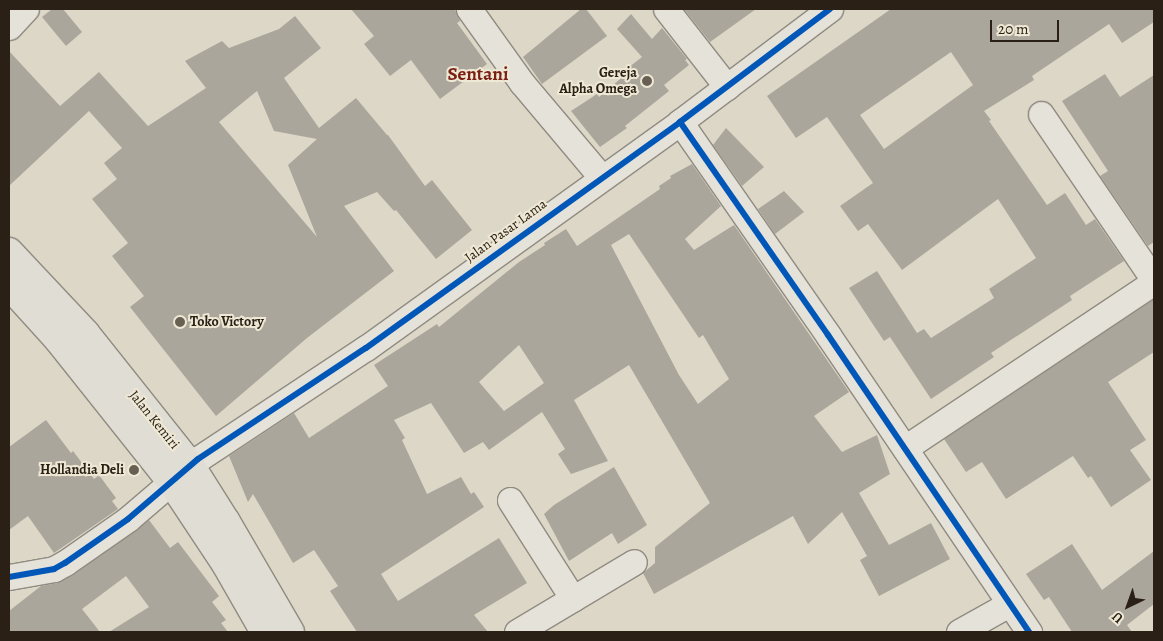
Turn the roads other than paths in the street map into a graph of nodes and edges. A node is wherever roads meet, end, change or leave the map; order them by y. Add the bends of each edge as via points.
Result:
1 (26, 9) edge
2 (468, 9) edge
3 (666, 9) edge
4 (830, 9) edge
5 (9, 28) edge
6 (727, 87) junction
7 (1040, 114) dead end
8 (680, 122) junction
9 (602, 178) junction
10 (9, 252) edge
11 (1154, 281) edge
12 (9, 285) edge
13 (905, 448) junction
14 (181, 473) junction
15 (510, 500) dead end
16 (634, 562) dead end
17 (9, 577) edge
18 (573, 599) junction
19 (1009, 604) junction
20 (265, 632) edge
21 (290, 632) edge
22 (517, 632) edge
23 (959, 632) edge
24 (1029, 632) edge

1 - 5 street
2 - 9 street via 522,83
3 - 6 street
4 - 6 street, Jalan Pasar Lama
6 - 8 street, Jalan Pasar Lama
7 - 11 street
8 - 9 street, Jalan Pasar Lama
8 - 13 street
9 - 14 street, Jalan Pasar Lama via 366,348
10 - 14 highway, Jalan Kemiri via 85,333
11 - 13 street
12 - 14 highway, Jalan Kemiri
13 - 19 street
14 - 17 street, Jalan Pasar Lama via 128,519 65,563 54,569
14 - 20 highway, Jalan Kemiri via 226,564
14 - 21 highway, Jalan Kemiri via 231,529
15 - 18 street
16 - 18 street
18 - 22 street
19 - 23 street
19 - 24 street

